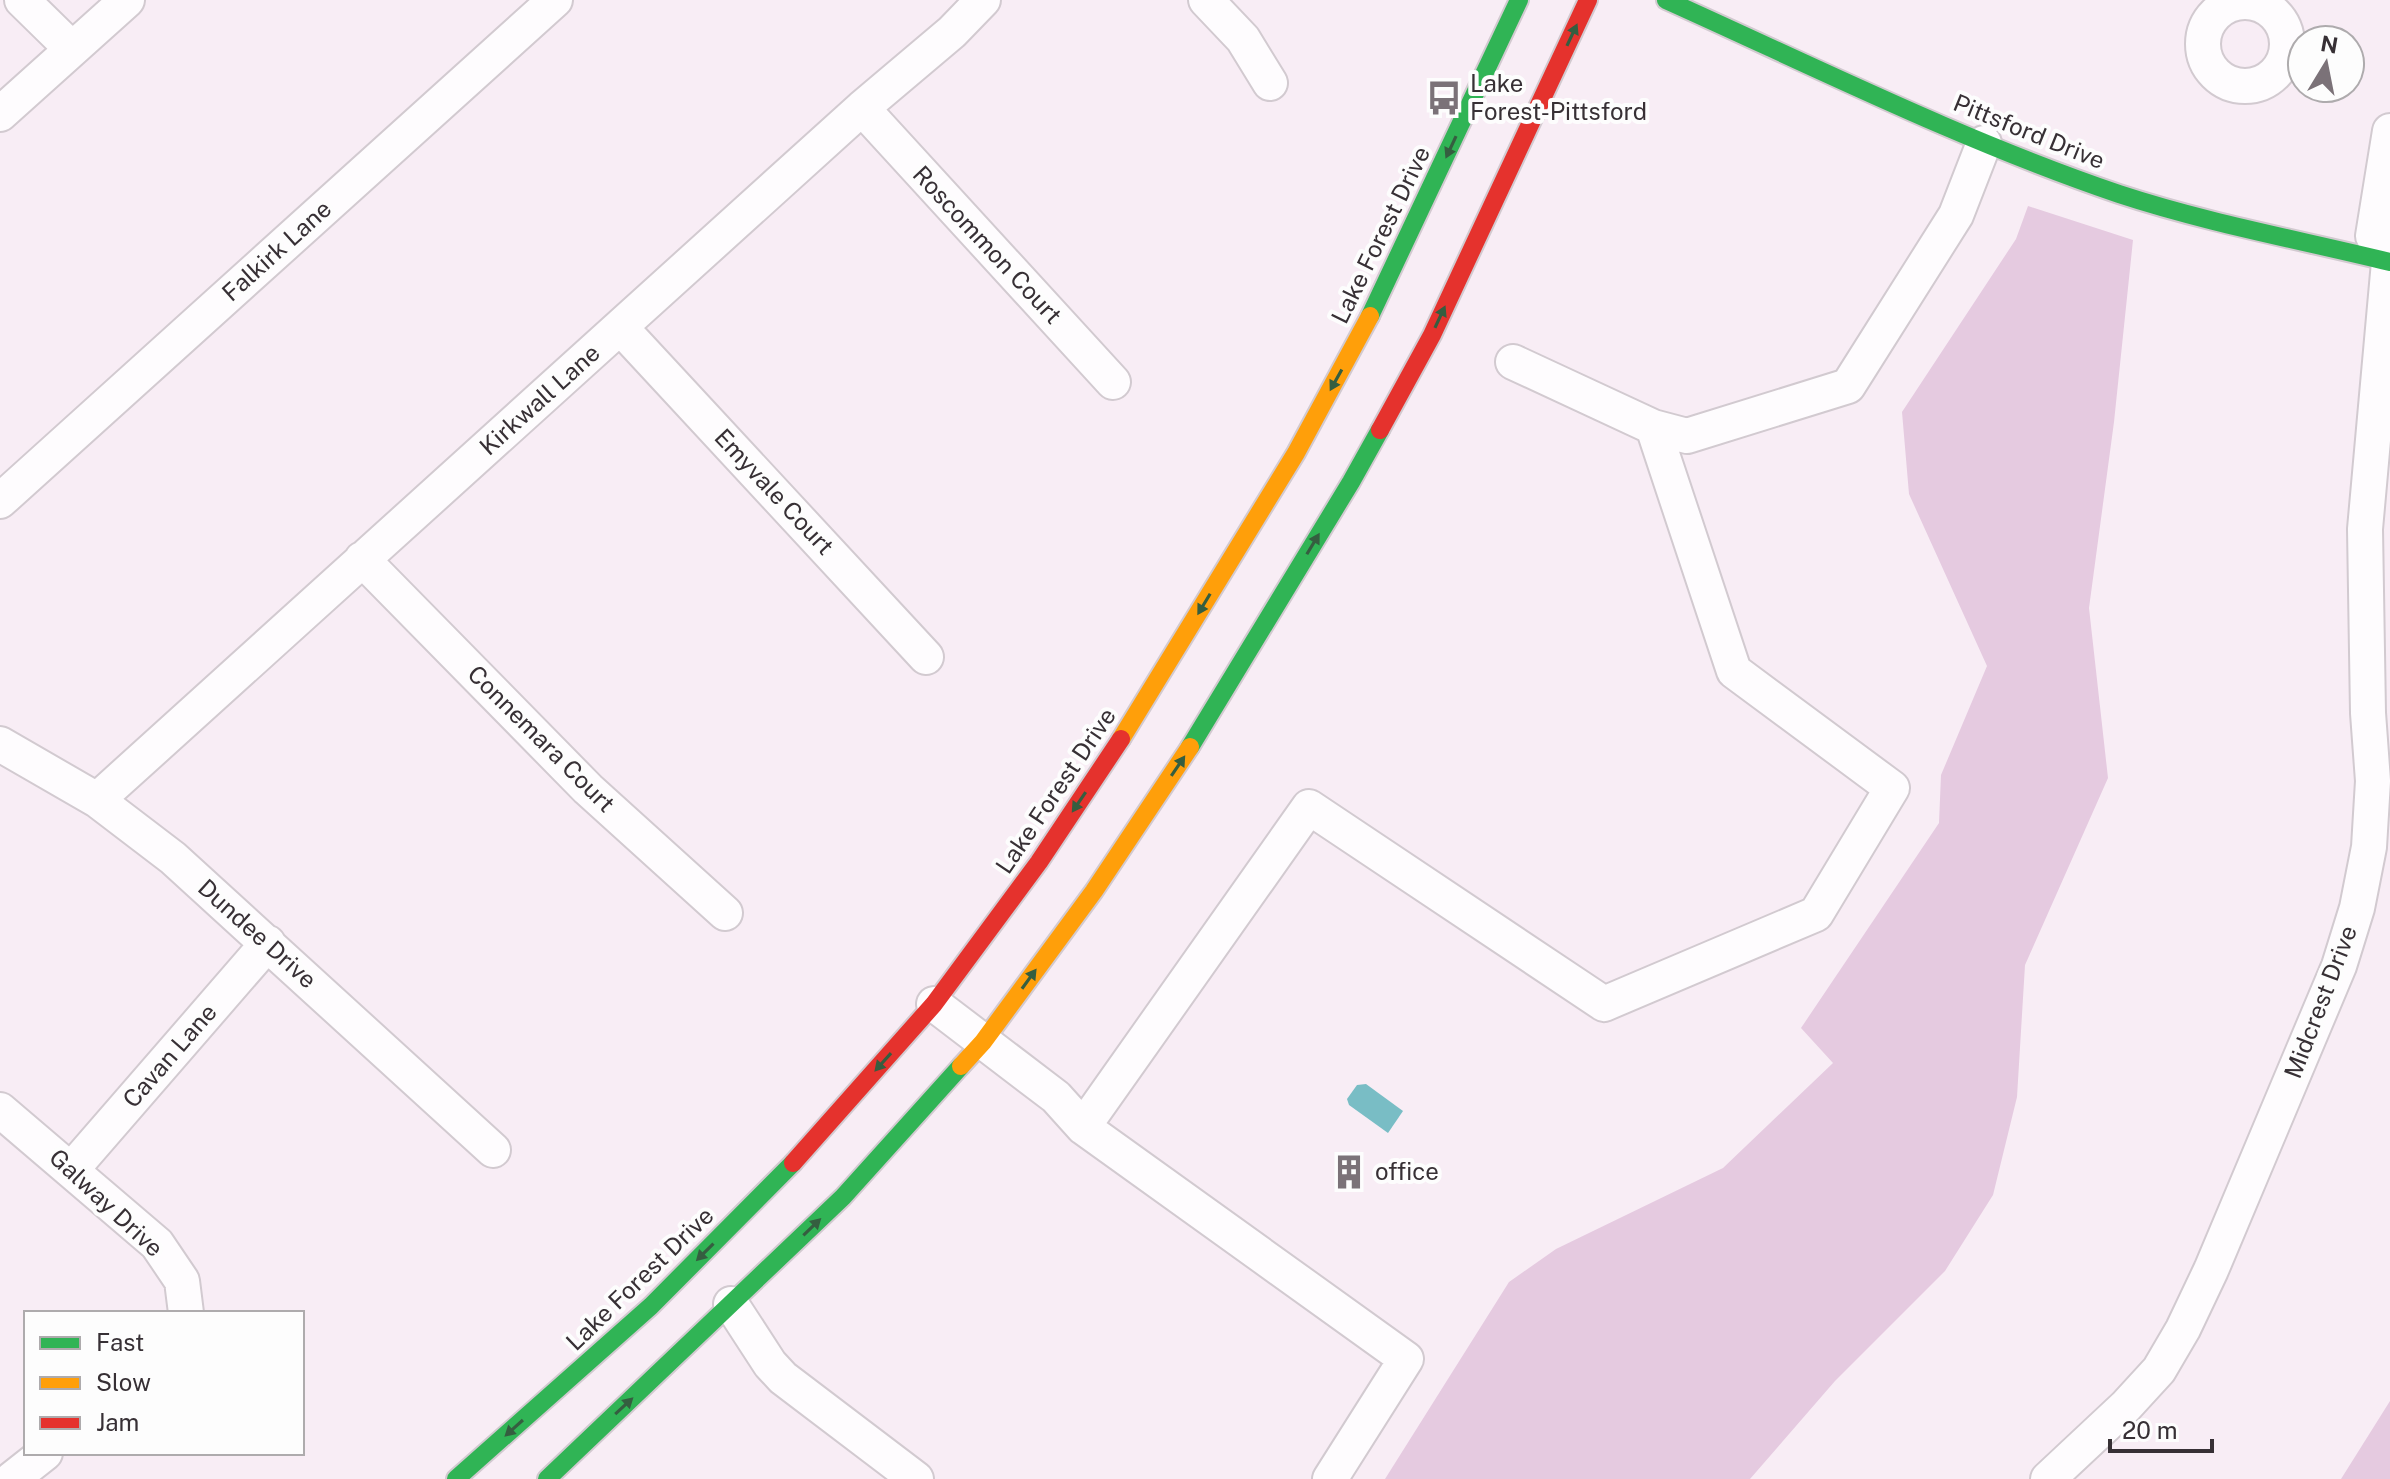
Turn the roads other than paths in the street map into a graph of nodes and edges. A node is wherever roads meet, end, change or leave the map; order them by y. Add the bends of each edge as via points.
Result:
1 (22, 0) edge
2 (127, 0) edge
3 (555, 0) edge
4 (983, 0) edge
5 (1206, 0) edge
6 (1519, 0) edge
7 (1588, 0) edge
8 (1666, 0) edge
9 (72, 49) junction
10 (1270, 83) dead end
11 (862, 108) junction
12 (0, 114) edge
13 (2390, 131) edge
14 (1984, 143) junction
15 (2390, 261) edge
16 (621, 328) junction
17 (1513, 362) dead end
18 (1113, 382) dead end
19 (1653, 427) junction
20 (0, 501) edge
21 (362, 559) junction
22 (926, 657) dead end
23 (0, 744) edge
24 (97, 800) junction
25 (725, 913) dead end
26 (268, 943) junction
27 (934, 1004) junction
28 (983, 1042) junction
29 (0, 1110) edge
30 (1083, 1127) junction
31 (493, 1150) dead end
32 (72, 1169) junction
33 (731, 1304) junction
34 (186, 1311) edge
35 (42, 1455) edge
36 (12, 1479) edge
37 (456, 1479) edge
38 (547, 1479) edge
39 (916, 1479) edge
40 (1330, 1479) edge
41 (2048, 1479) edge

1 - 9 street
2 - 9 street
3 - 20 street, Falkirk Lane
4 - 11 street, Kirkwall Lane
5 - 10 street via 1243,39
6 -> 27 main road, Lake Forest Drive via 1376,306 1296,453 1141,709 1039,862
28 -> 7 main road via 1094,891 1196,738 1351,482 1432,335
8 - 14 main road, Pittsford Drive
9 - 12 street
11 - 16 street, Kirkwall Lane
11 - 18 street, Roscommon Court
13 - 15 street via 2373,236
14 - 15 main road, Pittsford Drive via 2120,194
14 - 19 street via 1956,215 1848,386 1687,436
15 - 41 street, Midcrest Drive via 2365,529 2373,781 2369,847 2357,908 2339,966 2183,1329 2159,1370
16 - 21 street, Kirkwall Lane
16 - 22 street, Emyvale Court
17 - 19 street
19 - 30 street via 1734,671 1892,788 1816,914 1604,1004 1309,807
21 - 24 street, Kirkwall Lane
21 - 25 street, Connemara Court via 588,789
23 - 24 street, Dundee Drive
24 - 26 street, Dundee Drive via 173,858
26 - 31 street, Dundee Drive
26 - 32 street, Cavan Lane
27 - 28 street
27 -> 37 main road, Lake Forest Drive via 788,1168 651,1306
28 - 30 street via 1056,1097
33 -> 28 main road via 843,1197
29 - 32 street, Galway Drive
30 - 40 street via 1406,1359
32 - 34 street, Galway Drive via 157,1244 182,1281
38 -> 33 main road
33 - 39 street via 783,1378
35 - 36 street

